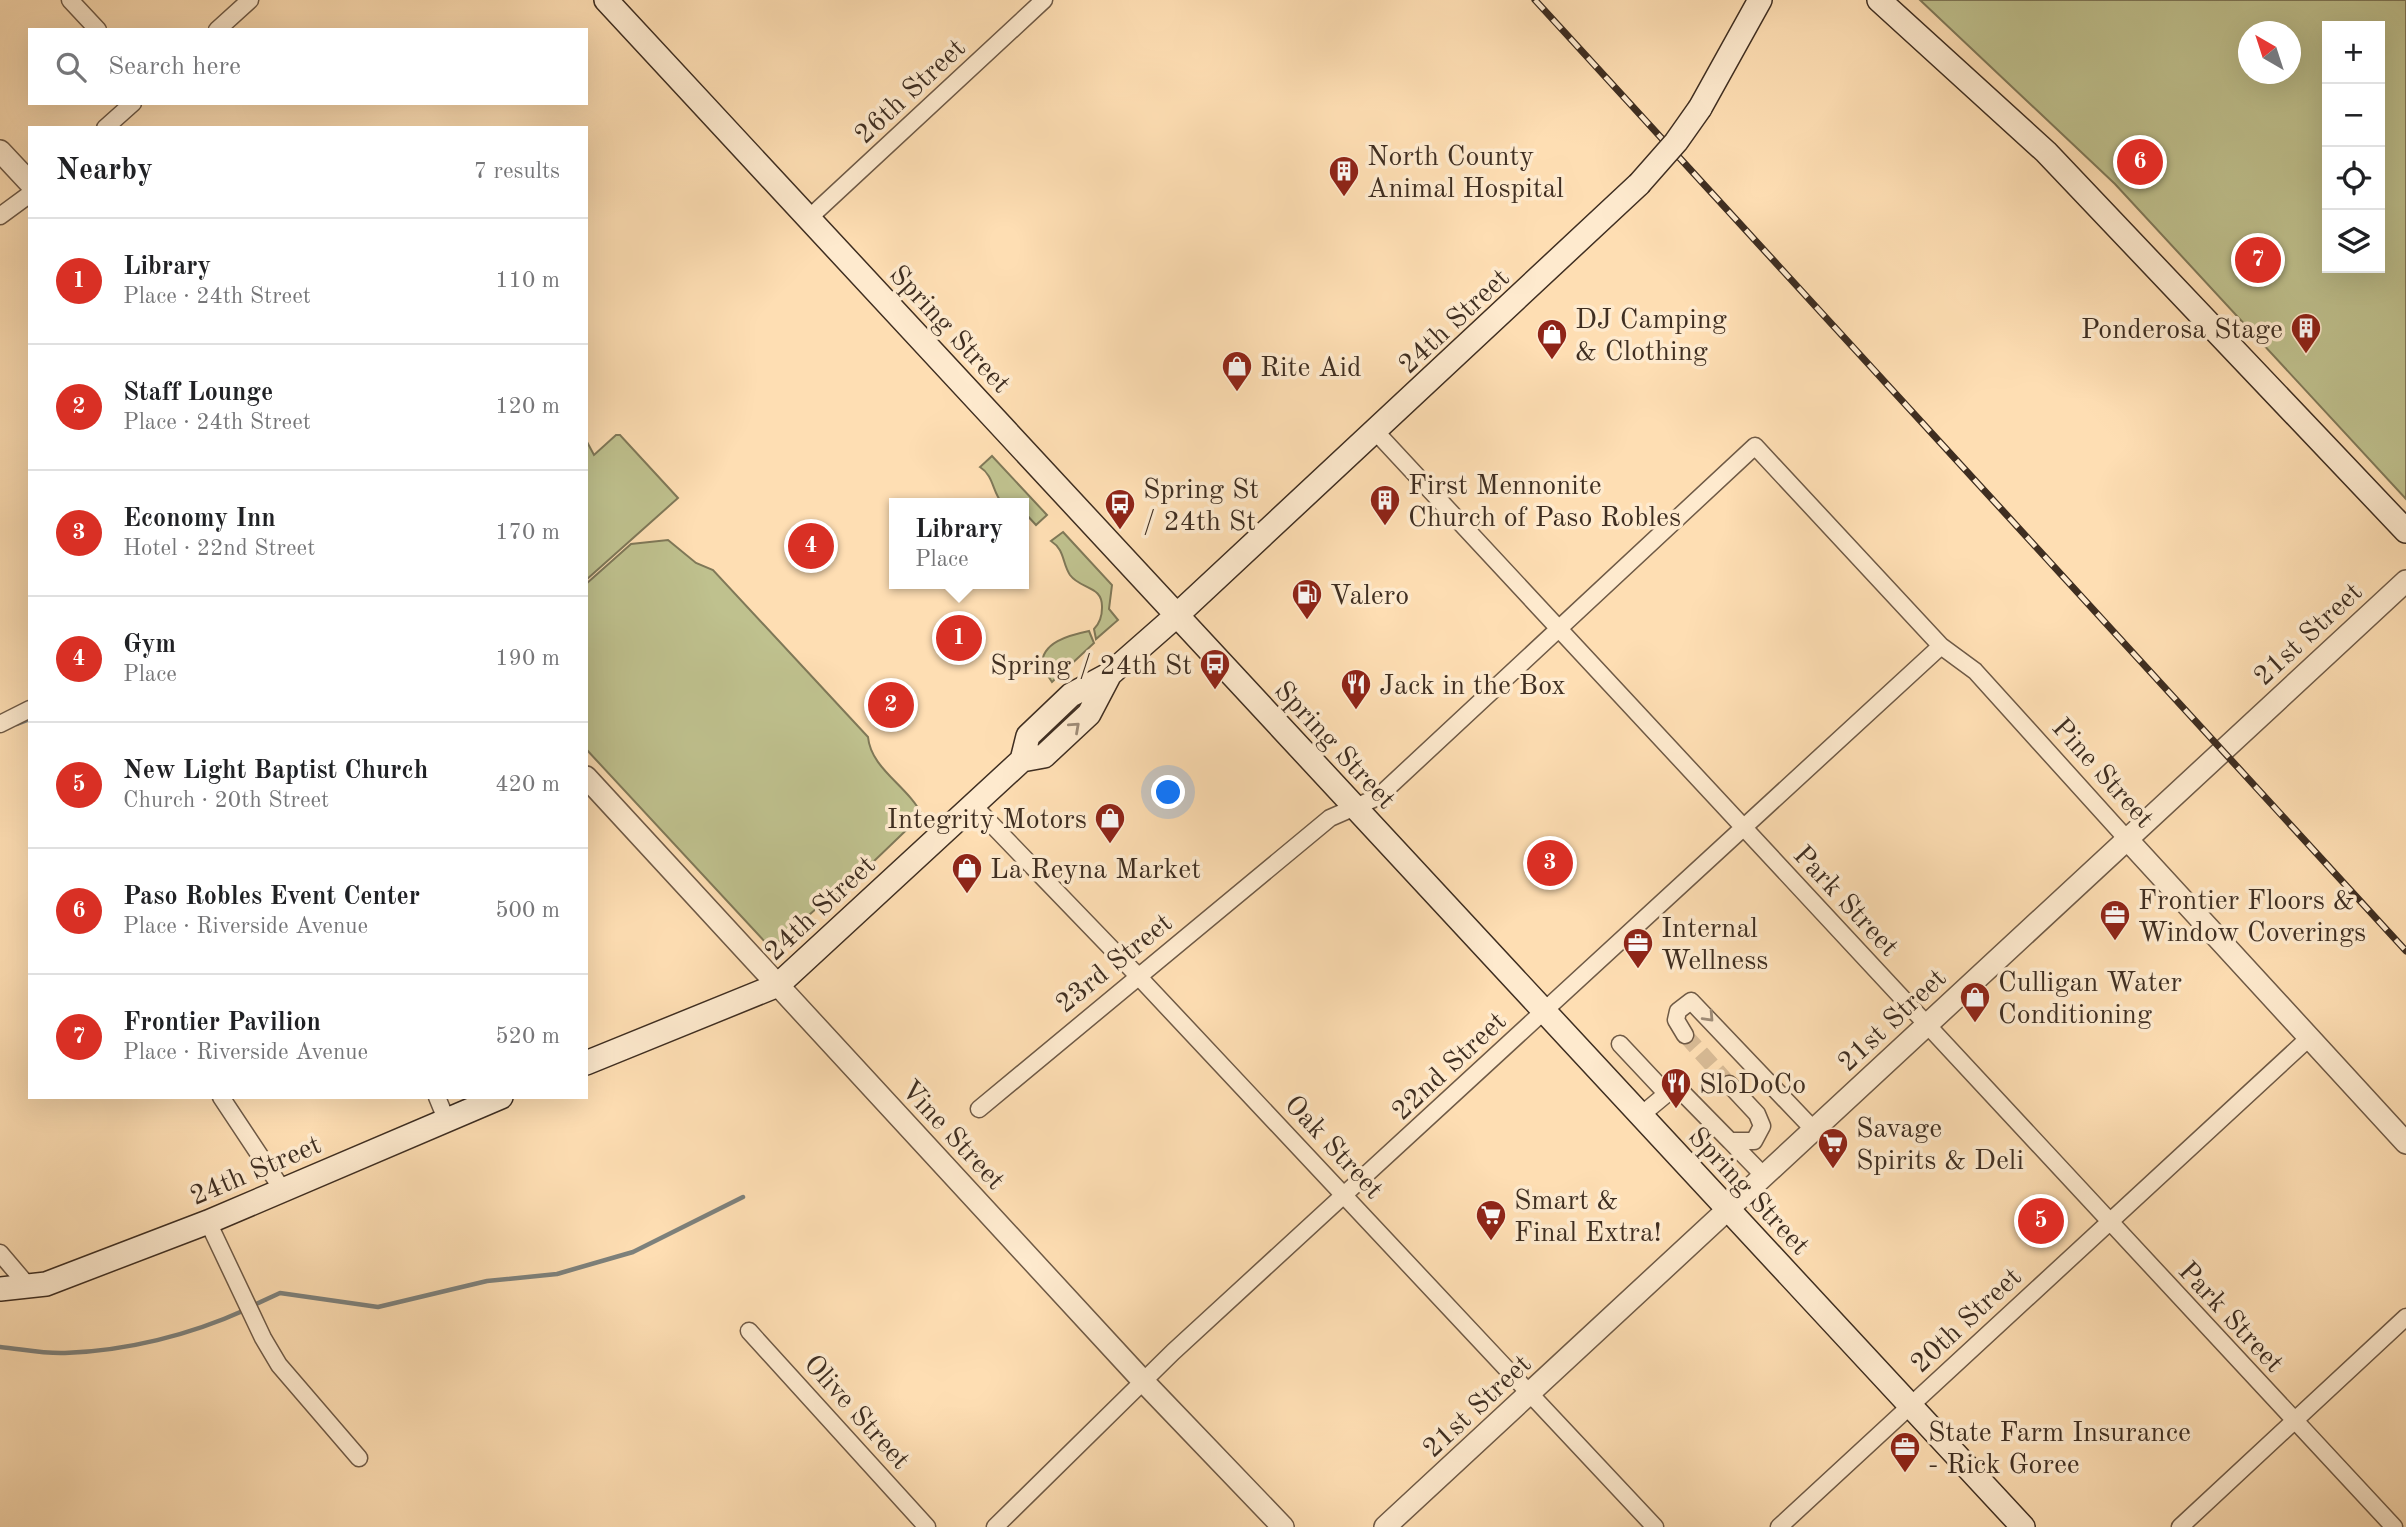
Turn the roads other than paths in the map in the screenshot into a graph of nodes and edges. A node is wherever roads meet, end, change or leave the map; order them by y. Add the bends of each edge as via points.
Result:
1 (70, 0) edge
2 (250, 0) edge
3 (606, 0) edge
4 (1044, 0) edge
5 (1760, 0) edge
6 (1879, 0) edge
7 (96, 28) edge
8 (218, 28) edge
9 (131, 105) edge
10 (107, 126) edge
11 (0, 151) edge
12 (28, 181) edge
13 (28, 195) edge
14 (0, 216) edge
15 (809, 218) junction
16 (1376, 432) junction
17 (1755, 446) joint
18 (2406, 531) edge
19 (2406, 581) edge
20 (1176, 616) junction
21 (1557, 629) junction
22 (1941, 646) junction
23 (28, 710) edge
24 (0, 724) edge
25 (588, 779) edge
26 (973, 805) junction
27 (1355, 809) junction
28 (1742, 827) junction
29 (2126, 838) junction
30 (1138, 976) junction
31 (778, 985) junction
32 (1544, 1012) junction
33 (1927, 1024) junction
34 (1685, 1035) tunnel mouth
35 (2310, 1037) junction
36 (1620, 1044) dead end
37 (588, 1062) edge
38 (1729, 1084) tunnel mouth
39 (1666, 1093) junction
40 (221, 1099) edge
41 (438, 1099) edge
42 (495, 1099) edge
43 (979, 1109) dead end
44 (1640, 1116) junction
45 (446, 1119) junction
46 (1814, 1129) junction
47 (1730, 1141) junction
48 (2406, 1143) edge
49 (1763, 1176) junction
50 (282, 1189) junction
51 (1345, 1195) junction
52 (1727, 1210) junction
53 (208, 1222) junction
54 (2108, 1222) junction
55 (0, 1252) edge
56 (29, 1287) junction
57 (0, 1289) edge
58 (0, 1298) edge
59 (2406, 1317) edge
60 (749, 1331) dead end
61 (1143, 1381) junction
62 (1529, 1394) junction
63 (1910, 1405) junction
64 (2295, 1421) junction
65 (359, 1458) dead end
66 (927, 1527) edge
67 (995, 1527) edge
68 (1283, 1527) edge
69 (1385, 1527) edge
70 (1656, 1527) edge
71 (1779, 1527) edge
72 (2024, 1527) edge
73 (2180, 1527) edge
74 (2394, 1527) edge

1 - 7 street
2 - 8 street
3 - 15 main road, Spring Street
4 - 15 street, 26th Street
5 - 16 main road, 24th Street, bridge via 1700,108 1639,184
6 - 18 main road via 2046,152
9 - 10 street
11 - 12 street
13 - 14 street
15 - 20 main road, Spring Street
16 - 20 main road, 24th Street
16 - 21 street, Park Street
17 - 21 street, 23rd Street
17 - 22 street, Pine Street
19 - 29 street, 21st Street
20 - 26 main road, 24th Street via 1110,674 1089,714 1044,756 1022,760
20 - 27 main road, Spring Street
21 - 27 street, 23rd Street via 1378,797
21 - 28 street, Park Street
22 - 28 street, 22nd Street
22 - 29 street, Pine Street via 1975,671
23 - 24 street
25 - 31 street, Vine Street
26 - 30 street, Oak Street
26 - 31 main road, 24th Street
27 - 30 street, 23rd Street via 1330,818
27 - 32 main road, Spring Street
28 - 32 street, 22nd Street
28 - 33 street, Park Street
29 - 33 street, 21st Street
29 - 35 street, Pine Street
30 - 43 street, 23rd Street
30 - 51 street, Oak Street
31 - 37 main road, 24th Street
31 - 61 street, Vine Street
32 - 44 main road, Spring Street
32 - 51 street, 22nd Street
33 - 46 street, 21st Street
33 - 54 street, Park Street
34 -> 46 street via 1676,1020 1678,1011 1691,1001
35 - 48 street, Pine Street
35 - 54 street, 20th Street
36 - 39 street
38 - 47 street via 1762,1126 1754,1142
39 - 44 street
39 - 47 street via 1676,1086
40 - 50 street
41 - 45 street
42 - 45 main road, 24th Street
44 - 52 main road, Spring Street
45 - 50 main road, 24th Street
46 - 49 street, 21st Street
47 - 49 street
49 - 52 street, 21st Street
50 - 53 main road, 24th Street
51 - 61 street, 22nd Street
51 - 62 street, Oak Street
52 - 62 street, 21st Street
52 - 63 main road, Spring Street
53 - 56 main road, 24th Street
53 - 65 street via 279,1365
54 - 63 street, 20th Street
54 - 64 street, Park Street
55 - 56 street
56 - 57 main road, 24th Street
56 - 58 street
59 - 64 street
60 - 66 street, Olive Street
61 - 67 street, 22nd Street
61 - 68 street, Vine Street
62 - 69 street, 21st Street
62 - 70 street, Oak Street
63 - 71 street, 20th Street
63 - 72 main road, Spring Street
64 - 73 street
64 - 74 street, Park Street

